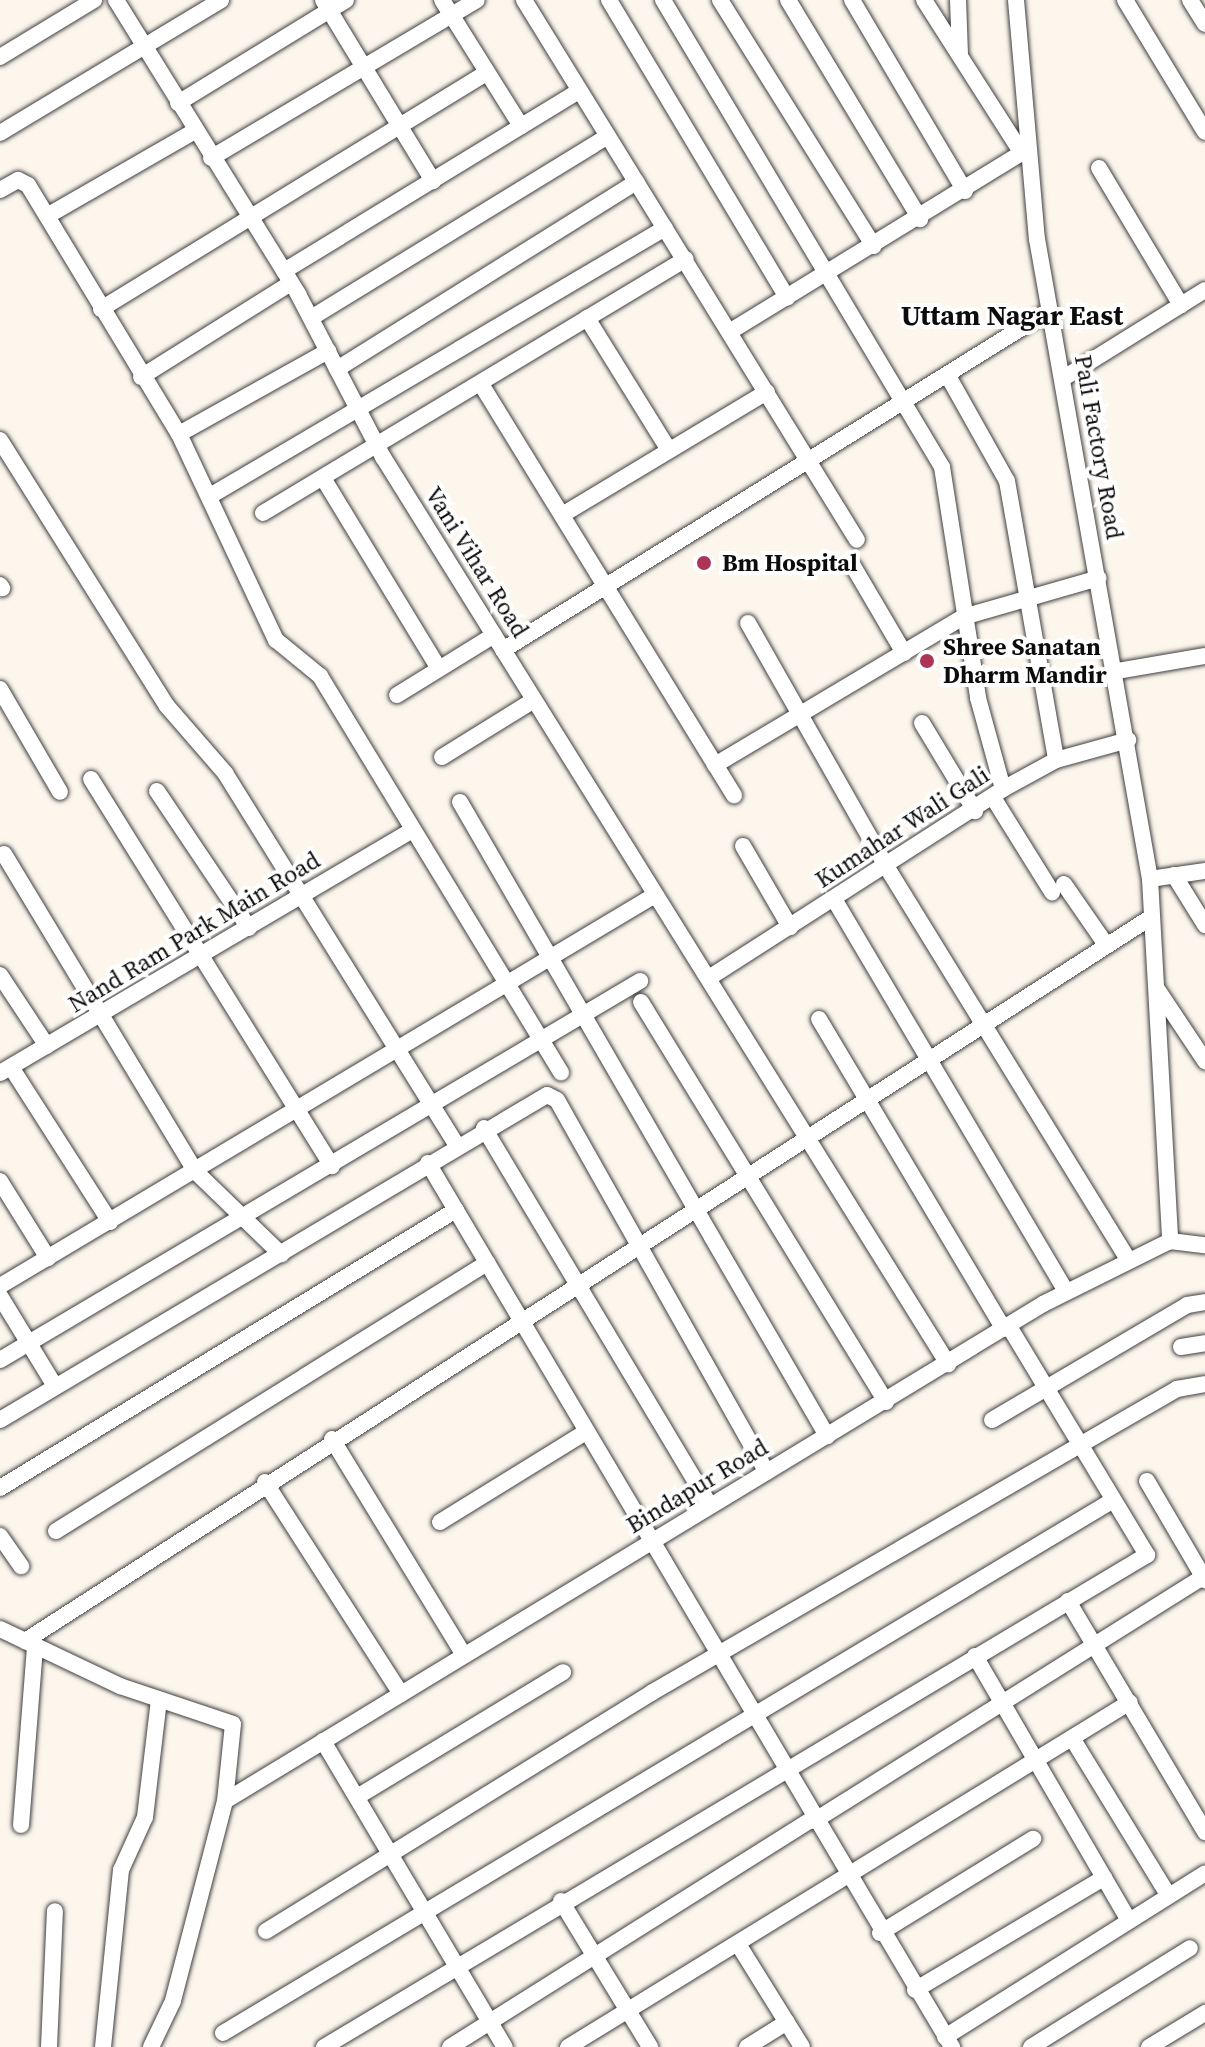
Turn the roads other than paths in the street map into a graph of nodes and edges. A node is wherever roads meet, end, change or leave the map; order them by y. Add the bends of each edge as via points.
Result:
1 (94, 0) edge
2 (116, 0) edge
3 (221, 0) edge
4 (346, 0) edge
5 (442, 0) edge
6 (477, 0) edge
7 (524, 0) edge
8 (609, 0) edge
9 (663, 0) edge
10 (720, 0) edge
11 (788, 0) edge
12 (852, 0) edge
13 (924, 0) edge
14 (958, 0) edge
15 (1016, 0) edge
16 (1125, 0) edge
17 (1190, 0) edge
18 (326, 5) edge
19 (452, 16) junction
20 (1205, 24) edge
21 (144, 47) junction
22 (0, 57) edge
23 (960, 58) junction
24 (364, 66) junction
25 (487, 72) junction
26 (579, 91) junction
27 (178, 103) junction
28 (399, 124) junction
29 (521, 126) junction
30 (195, 131) junction
31 (1205, 132) edge
32 (0, 133) edge
33 (608, 136) junction
34 (1025, 151) junction
35 (211, 158) junction
36 (1099, 168) dead end
37 (433, 181) junction
38 (636, 182) junction
39 (0, 190) edge
40 (965, 191) junction
41 (247, 214) junction
42 (47, 216) junction
43 (920, 219) junction
44 (665, 228) junction
45 (874, 246) junction
46 (685, 259) junction
47 (832, 273) junction
48 (287, 277) junction
49 (1205, 290) edge
50 (787, 298) junction
51 (1181, 305) junction
52 (101, 309) junction
53 (1049, 311) junction
54 (311, 318) junction
55 (587, 318) junction
56 (731, 331) junction
57 (328, 351) junction
58 (337, 369) junction
59 (948, 376) junction
60 (141, 377) junction
61 (1062, 379) junction
62 (481, 384) junction
63 (767, 392) junction
64 (907, 403) junction
65 (360, 411) junction
66 (179, 434) junction
67 (0, 440) edge
68 (379, 448) junction
69 (669, 450) junction
70 (810, 464) junction
71 (323, 478) junction
72 (210, 496) junction
73 (263, 513) dead end
74 (562, 515) junction
75 (857, 540) dead end
76 (853, 566) dead end
77 (1099, 578) junction
78 (605, 588) junction
79 (1028, 597) junction
80 (963, 617) junction
81 (748, 623) dead end
82 (494, 635) junction
83 (503, 650) junction
84 (904, 653) junction
85 (1205, 656) edge
86 (439, 669) junction
87 (1117, 671) junction
88 (0, 689) edge
89 (397, 695) dead end
90 (534, 700) junction
91 (802, 713) junction
92 (922, 723) dead end
93 (1128, 740) junction
94 (442, 757) dead end
95 (1056, 760) junction
96 (715, 765) junction
97 (91, 779) dead end
98 (157, 791) dead end
99 (60, 792) dead end
100 (999, 794) junction
101 (734, 796) dead end
102 (460, 802) dead end
103 (975, 811) junction
104 (413, 830) junction
105 (743, 846) dead end
106 (4, 854) dead end
107 (886, 866) junction
108 (1205, 871) edge
109 (1174, 875) junction
110 (1150, 879) junction
111 (655, 895) junction
112 (301, 896) junction
113 (834, 899) junction
114 (1150, 918) junction
115 (1205, 925) edge
116 (790, 927) junction
117 (249, 928) junction
118 (1107, 946) junction
119 (200, 957) junction
120 (548, 957) junction
121 (0, 975) edge
122 (712, 976) junction
123 (640, 981) dead end
124 (506, 982) junction
125 (1156, 988) junction
126 (641, 1002) dead end
127 (100, 1016) junction
128 (585, 1016) junction
129 (819, 1019) dead end
130 (985, 1027) junction
131 (542, 1040) junction
132 (47, 1046) junction
133 (397, 1048) junction
134 (1205, 1061) edge
135 (929, 1064) junction
136 (6, 1070) edge
137 (561, 1072) dead end
138 (433, 1105) junction
139 (867, 1105) junction
140 (296, 1109) junction
141 (484, 1128) junction
142 (812, 1139) junction
143 (457, 1145) junction
144 (428, 1163) junction
145 (332, 1166) junction
146 (195, 1171) junction
147 (753, 1176) junction
148 (0, 1181) edge
149 (456, 1210) junction
150 (695, 1213) junction
151 (246, 1216) junction
152 (110, 1222) junction
153 (1170, 1241) junction
154 (1205, 1245) edge
155 (640, 1249) junction
156 (281, 1254) junction
157 (48, 1258) junction
158 (1128, 1259) junction
159 (487, 1263) junction
160 (0, 1286) edge
161 (576, 1287) junction
162 (1066, 1292) junction
163 (0, 1296) edge
164 (1205, 1302) edge
165 (521, 1322) junction
166 (1006, 1327) junction
167 (30, 1343) junction
168 (1205, 1343) edge
169 (1181, 1347) dead end
170 (0, 1360) edge
171 (948, 1364) junction
172 (1205, 1384) edge
173 (55, 1386) junction
174 (1048, 1388) junction
175 (886, 1402) junction
176 (0, 1420) edge
177 (992, 1420) dead end
178 (586, 1432) junction
179 (827, 1436) junction
180 (332, 1439) junction
181 (1082, 1445) junction
182 (767, 1472) junction
183 (1147, 1481) dead end
184 (265, 1482) junction
185 (0, 1488) edge
186 (1112, 1501) junction
187 (710, 1506) junction
188 (440, 1522) dead end
189 (56, 1531) dead end
190 (0, 1536) edge
191 (651, 1541) junction
192 (21, 1566) dead end
193 (1204, 1578) edge
194 (1068, 1601) junction
195 (0, 1629) edge
196 (30, 1643) junction
197 (1095, 1646) junction
198 (464, 1655) junction
199 (719, 1655) junction
200 (975, 1656) junction
201 (563, 1672) dead end
202 (401, 1694) junction
203 (159, 1700) junction
204 (1130, 1702) junction
205 (1006, 1703) junction
206 (752, 1713) junction
207 (1072, 1738) junction
208 (323, 1741) junction
209 (1038, 1759) junction
210 (784, 1767) junction
211 (357, 1797) junction
212 (225, 1801) junction
213 (814, 1820) junction
214 (21, 1825) dead end
215 (1205, 1832) edge
216 (1033, 1839) dead end
217 (390, 1853) junction
218 (1205, 1873) edge
219 (846, 1876) junction
220 (1104, 1878) junction
221 (1169, 1896) junction
222 (561, 1901) junction
223 (55, 1911) dead end
224 (424, 1912) junction
225 (1129, 1921) junction
226 (266, 1931) dead end
227 (880, 1933) junction
228 (738, 1944) junction
229 (1190, 1948) dead end
230 (594, 1955) junction
231 (456, 1965) junction
232 (915, 1990) junction
233 (628, 2012) junction
234 (1205, 2013) edge
235 (490, 2022) junction
236 (787, 2022) junction
237 (223, 2033) dead end
238 (155, 2039) edge
239 (948, 2042) edge
240 (49, 2047) edge
241 (103, 2047) edge
242 (167, 2047) edge
243 (324, 2047) edge
244 (450, 2047) edge
245 (505, 2047) edge
246 (568, 2047) edge
247 (650, 2047) edge
248 (747, 2047) edge
249 (802, 2047) edge
250 (1031, 2047) edge
251 (1149, 2047) edge

1 - 22 street
2 - 21 street, Vani Vihar Road
3 - 21 street
4 - 18 street
5 - 19 street
6 - 19 street
7 - 26 street
8 - 50 street
9 - 47 street
10 - 45 street
11 - 43 street
12 - 40 street
13 - 23 street
14 - 23 street
15 - 34 street, Pali Factory Road
16 - 31 street
17 - 20 street
18 - 24 street
18 - 27 street
19 - 24 street
19 - 25 street
21 - 27 street, Vani Vihar Road
21 - 32 street
23 - 34 street
24 - 28 street
24 - 35 street
25 - 28 street
25 - 29 street
26 - 29 street
26 - 33 street
27 - 30 street, Vani Vihar Road
28 - 37 street
28 - 41 street
29 - 37 street
30 - 35 street, Vani Vihar Road
30 - 42 street
33 - 38 street
33 - 54 street
34 - 40 street
34 - 53 street, Pali Factory Road
35 - 41 street, Vani Vihar Road
36 - 51 street
37 - 48 street
38 - 44 street
38 - 58 street
39 - 42 street via 23,180
40 - 43 street
41 - 48 street, Vani Vihar Road
41 - 52 street
42 - 52 street
43 - 45 street
44 - 46 street
44 - 65 street
45 - 47 street
46 - 55 street
46 - 56 street
47 - 50 street
47 - 64 street
48 - 54 street, Vani Vihar Road
48 - 60 street
49 - 51 street
50 - 56 street
51 - 61 street
52 - 60 street
53 - 59 street
53 - 61 street, Pali Factory Road
54 - 57 street, Vani Vihar Road
55 - 62 street
55 - 69 street
56 - 63 street
57 - 58 street, Vani Vihar Road
57 - 66 street
58 - 65 street, Vani Vihar Road
59 - 64 street
59 - 79 street via 1002,464
60 - 66 street
61 - 77 street, Pali Factory Road
62 - 68 street
62 - 74 street
63 - 69 street
63 - 70 street
64 - 70 street
64 - 80 street via 948,485
65 - 68 street, Vani Vihar Road
65 - 72 street
66 - 72 street
67 - 112 street via 167,706 225,773
68 - 71 street
68 - 82 street, Vani Vihar Road
69 - 74 street
70 - 75 street
70 - 78 street
71 - 73 street
71 - 86 street
72 - 104 street via 276,640 320,676
74 - 78 street
76 - 84 street
77 - 79 street
77 - 87 street, Pali Factory Road
78 - 83 street
78 - 96 street
79 - 80 street
79 - 95 street
80 - 84 street
80 - 100 street
81 - 91 street
82 - 83 street, Vani Vihar Road
82 - 86 street
83 - 90 street, Vani Vihar Road
84 - 91 street
85 - 87 street
86 - 89 street
87 - 93 street, Pali Factory Road
88 - 99 street
90 - 94 street
90 - 111 street, Vani Vihar Road
91 - 96 street
91 - 107 street
92 - 103 street
93 - 95 street, Kumahar Wali Gali
93 - 110 street, Pali Factory Road
95 - 100 street, Kumahar Wali Gali
96 - 101 street
97 - 119 street
98 - 117 street
100 - 103 street, Kumahar Wali Gali
100 - 118 street via 1058,888
102 - 120 street
103 - 107 street, Kumahar Wali Gali
104 - 112 street, Nand Ram Park Main Road
104 - 124 street
105 - 116 street
106 - 127 street
107 - 113 street, Kumahar Wali Gali
107 - 130 street
108 - 109 street
109 - 110 street
109 - 115 street
110 - 114 street, Pali Factory Road
111 - 120 street
111 - 122 street, Vani Vihar Road
112 - 117 street, Nand Ram Park Main Road
112 - 133 street
113 - 116 street, Kumahar Wali Gali
113 - 135 street
114 - 118 street
114 - 125 street, Pali Factory Road
116 - 122 street, Kumahar Wali Gali
117 - 119 street, Nand Ram Park Main Road
118 - 130 street
119 - 127 street, Nand Ram Park Main Road
119 - 140 street
120 - 124 street
120 - 128 street
121 - 132 street
122 - 142 street, Vani Vihar Road
123 - 128 street
124 - 131 street
124 - 133 street
125 - 134 street
125 - 153 street, Pali Factory Road
126 - 147 street
127 - 132 street, Nand Ram Park Main Road
127 - 146 street
128 - 131 street
128 - 150 street
129 - 139 street
130 - 135 street
130 - 158 street
131 - 137 street
131 - 138 street
132 - 136 street, Nand Ram Park Main Road
133 - 138 street
133 - 140 street
135 - 139 street
135 - 162 street
136 - 152 street
138 - 143 street
138 - 145 street
139 - 142 street
139 - 166 street
140 - 145 street
140 - 146 street
141 - 143 street
141 - 155 street via 552,1096
141 - 161 street
142 - 147 street
142 - 171 street, Vani Vihar Road
143 - 144 street
144 - 149 street
144 - 156 street
145 - 151 street
146 - 151 street
146 - 152 street
147 - 150 street
147 - 175 street
148 - 157 street
149 - 159 street
149 - 185 street
150 - 155 street
150 - 179 street
151 - 156 street
151 - 167 street
152 - 157 street
153 - 154 street, Bindapur Road
153 - 158 street, Bindapur Road
155 - 161 street
155 - 182 street
156 - 173 street
157 - 160 street
158 - 162 street, Bindapur Road
159 - 165 street
159 - 189 street
161 - 165 street
161 - 187 street
162 - 166 street, Bindapur Road
163 - 167 street
164 - 174 street via 1187,1305
165 - 178 street
165 - 180 street
166 - 171 street, Bindapur Road
166 - 174 street
167 - 170 street
167 - 173 street
168 - 169 street
171 - 175 street, Bindapur Road
172 - 181 street via 1177,1389
173 - 176 street
174 - 177 street
174 - 181 street
175 - 179 street, Bindapur Road
178 - 188 street
178 - 191 street
179 - 182 street, Bindapur Road
180 - 184 street
180 - 198 street
181 - 186 street
181 - 199 street
182 - 187 street, Bindapur Road
183 - 193 street
184 - 196 street
184 - 202 street
186 - 194 street via 1147,1555
186 - 206 street
187 - 191 street, Bindapur Road
190 - 192 street
191 - 198 street, Bindapur Road
191 - 199 street
193 - 197 street
194 - 197 street
194 - 200 street
195 - 196 street
196 - 203 street
196 - 214 street
197 - 204 street
197 - 205 street
198 - 202 street, Bindapur Road
199 - 206 street
199 - 217 street
200 - 205 street
200 - 210 street
201 - 211 street
202 - 208 street, Bindapur Road
203 - 212 street via 233,1724
203 - 241 street via 145,1817 121,1870
204 - 207 street
204 - 215 street
205 - 209 street
205 - 213 street
206 - 210 street
206 - 224 street
207 - 209 street
207 - 221 street
208 - 211 street
208 - 212 street, Bindapur Road
209 - 219 street
209 - 220 street
210 - 213 street
210 - 222 street
211 - 217 street
212 - 238 street via 173,2001
213 - 219 street
213 - 230 street
216 - 227 street
217 - 224 street
217 - 226 street
218 - 221 street
219 - 227 street
219 - 228 street
220 - 225 street
220 - 232 street
221 - 225 street
222 - 230 street
222 - 231 street
223 - 240 street
224 - 231 street
224 - 237 street
225 - 239 street
227 - 232 street
228 - 233 street
228 - 236 street
229 - 250 street
230 - 233 street
230 - 235 street
231 - 235 street
231 - 243 street
232 - 239 street
233 - 246 street
233 - 247 street
234 - 251 street
235 - 244 street
235 - 245 street
236 - 248 street
236 - 249 street
238 - 242 street

